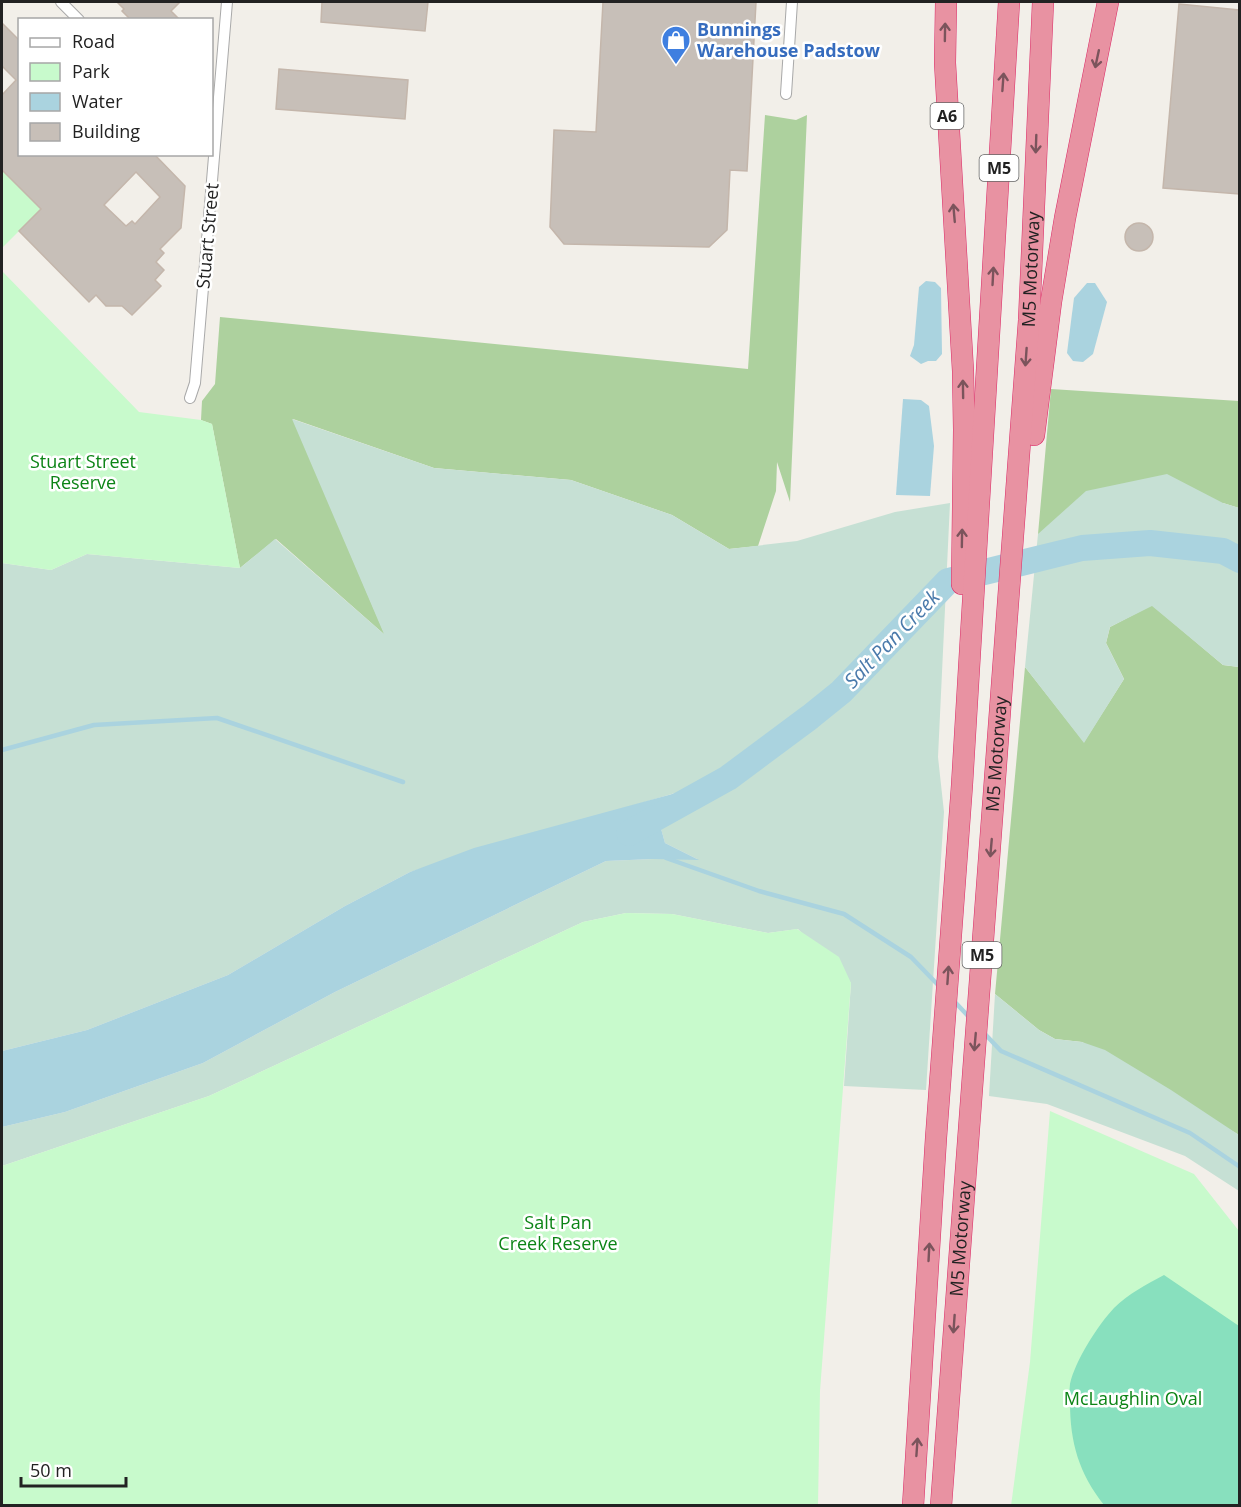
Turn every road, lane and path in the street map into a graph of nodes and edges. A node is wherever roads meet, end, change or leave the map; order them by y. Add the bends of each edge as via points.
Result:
1 (62, 2) edge
2 (227, 2) edge
3 (792, 2) edge
4 (946, 2) edge
5 (1009, 2) edge
6 (1042, 2) edge
7 (1108, 2) edge
8 (78, 18) edge
9 (786, 94) dead end
10 (213, 153) edge
11 (213, 156) edge
12 (190, 398) dead end
13 (974, 431) junction
14 (1027, 434) junction
15 (913, 1506) edge
16 (941, 1506) edge

1 - 8 street
2 - 10 street, Stuart Street
3 - 9 street
13 -> 4 highway, A6 via 959,288 945,63
13 -> 5 highway, M5 Motorway / M5
6 -> 14 highway, M5 Motorway / M5
7 -> 14 highway, M5
11 - 12 street, Stuart Street via 195,383
15 -> 13 highway, M5 Motorway / M5 via 962,785 962,549
14 -> 16 highway, M5 Motorway / M5 via 967,1140

